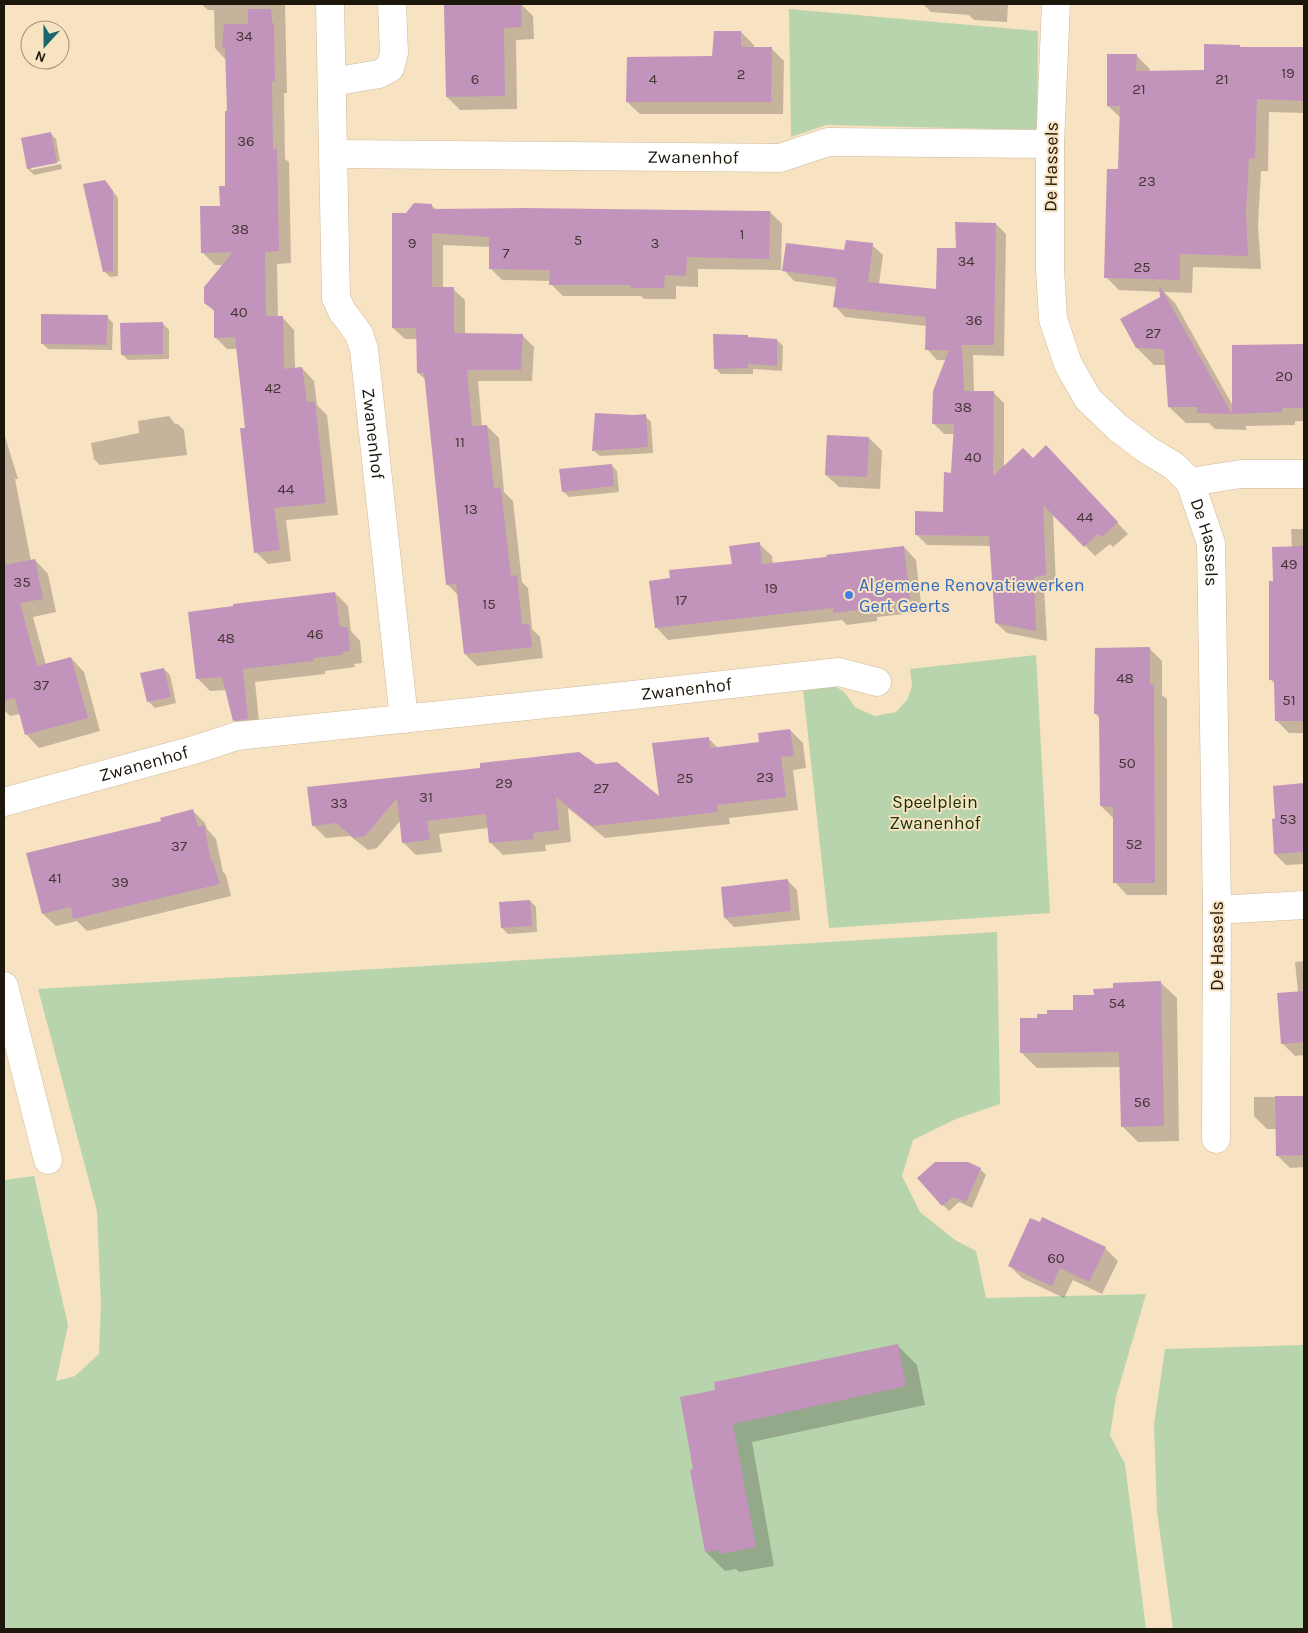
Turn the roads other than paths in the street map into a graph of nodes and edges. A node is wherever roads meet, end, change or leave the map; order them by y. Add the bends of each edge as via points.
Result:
1 (330, 4) edge
2 (392, 4) edge
3 (1056, 4) edge
4 (332, 82) junction
5 (1050, 144) junction
6 (334, 154) junction
7 (1304, 474) edge
8 (1190, 482) junction
9 (877, 682) dead end
10 (404, 718) junction
11 (4, 802) edge
12 (1304, 905) edge
13 (1217, 910) junction
14 (4, 986) edge
15 (1216, 1139) dead end
16 (48, 1160) dead end

1 - 4 street, Zwanenhof
2 - 4 street via 394,53 390,68 378,74
3 - 5 street, De Hassels
4 - 6 street, Zwanenhof
5 - 6 street, Zwanenhof via 828,142 780,158
5 - 8 street, De Hassels via 1050,269 1054,319 1068,364 1088,398 1118,427 1146,450 1174,466
6 - 10 street, Zwanenhof via 336,298 359,334 364,349
7 - 8 street via 1241,474
8 - 13 street, De Hassels via 1212,543
9 - 10 street, Zwanenhof via 839,672
10 - 11 street, Zwanenhof via 237,736
12 - 13 street
13 - 15 street, De Hassels
14 - 16 street

